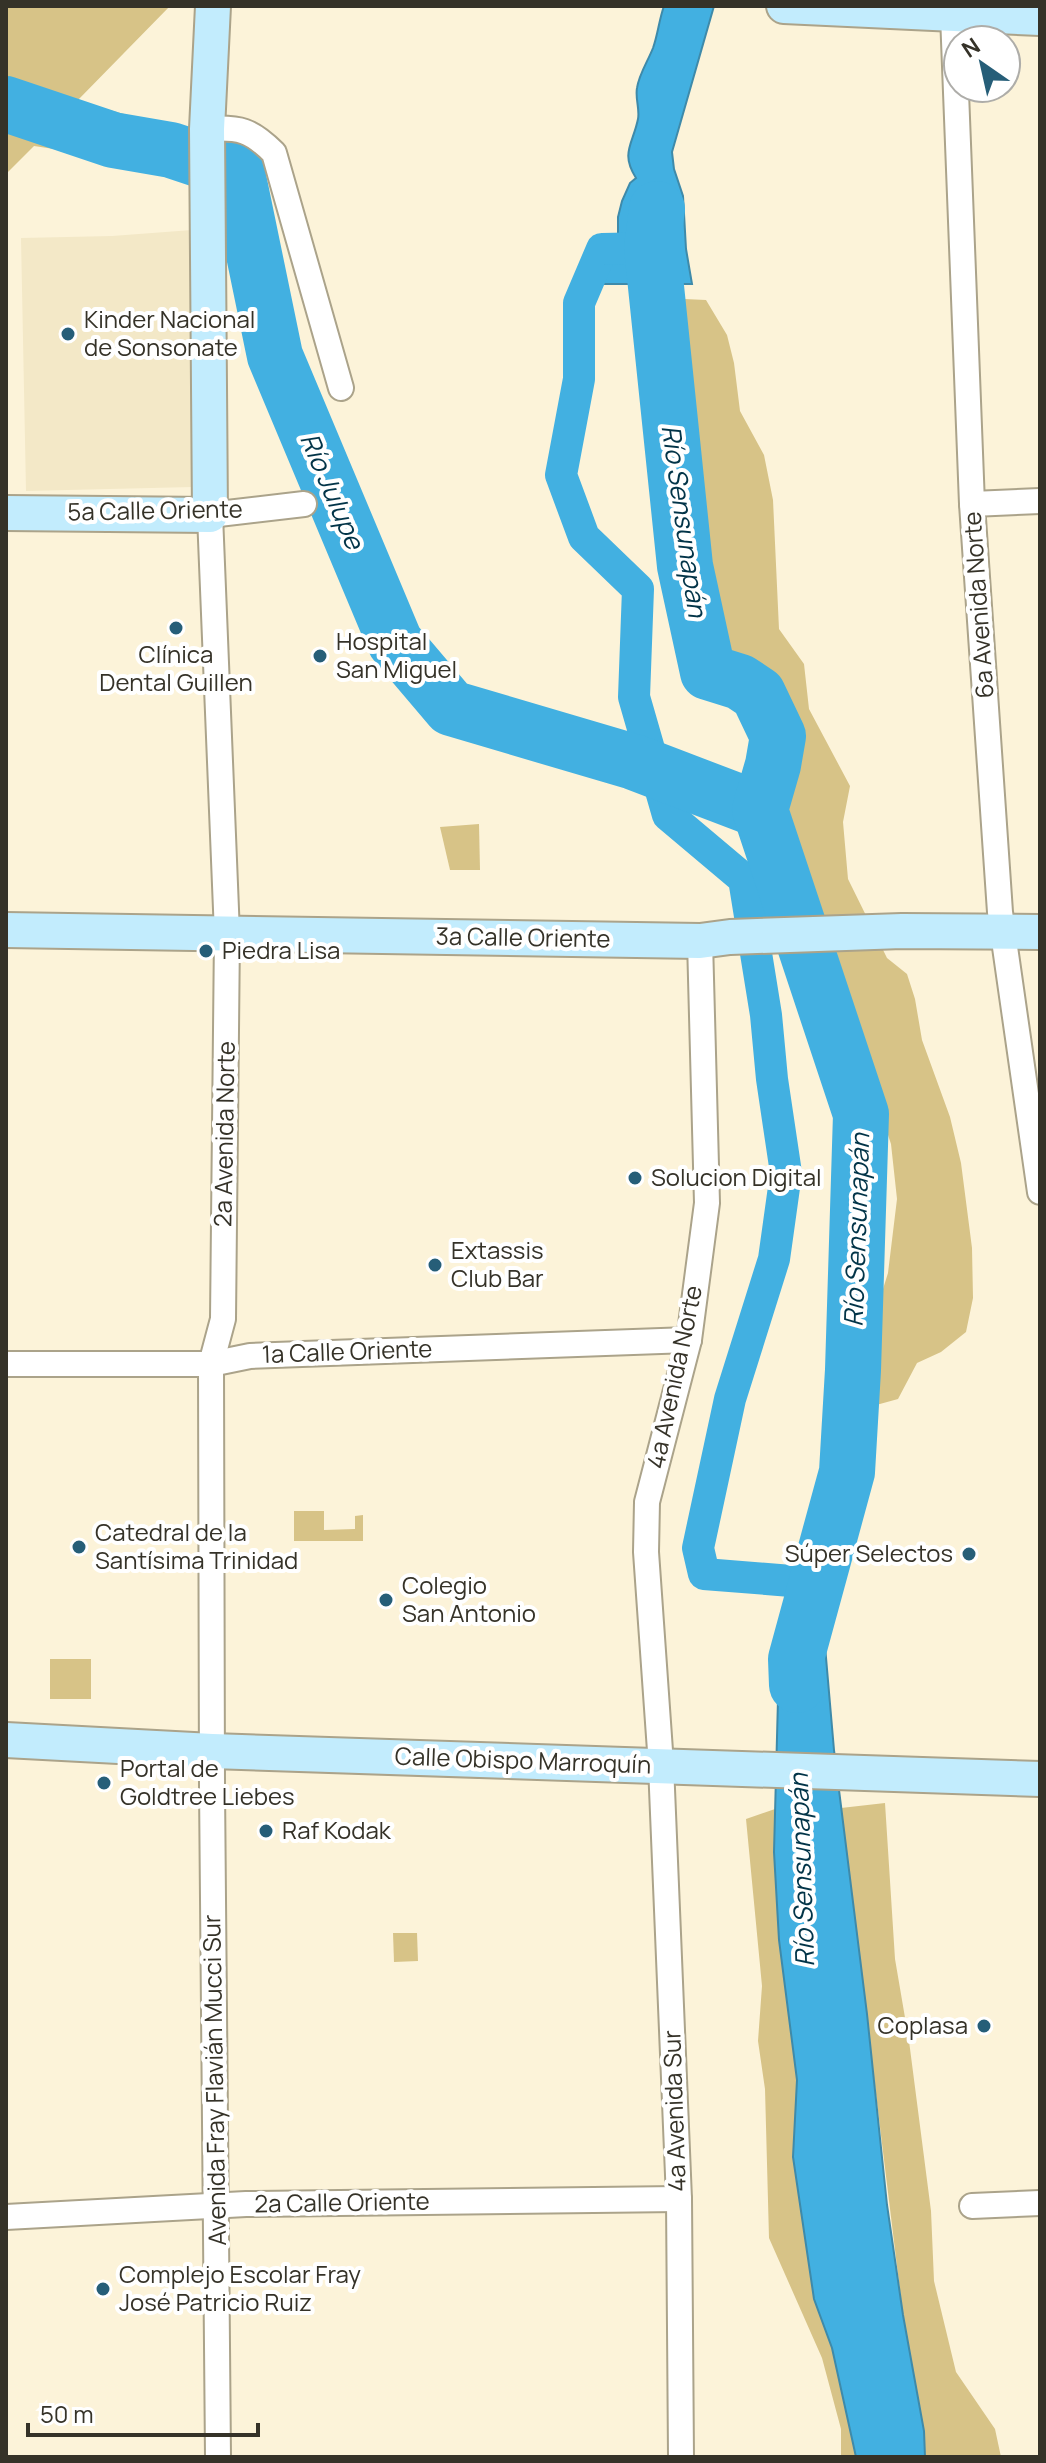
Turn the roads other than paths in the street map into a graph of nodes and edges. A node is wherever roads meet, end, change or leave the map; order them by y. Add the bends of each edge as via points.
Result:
1 (213, 6) edge
2 (784, 6) edge
3 (953, 15) junction
4 (1040, 18) edge
5 (207, 123) junction
6 (341, 388) dead end
7 (1040, 501) edge
8 (304, 504) dead end
9 (972, 504) junction
10 (6, 513) edge
11 (210, 515) junction
12 (6, 930) edge
13 (1002, 932) junction
14 (1040, 932) edge
15 (227, 934) junction
16 (715, 939) junction
17 (1040, 1192) edge
18 (689, 1340) junction
19 (6, 1364) edge
20 (211, 1364) junction
21 (6, 1740) edge
22 (212, 1751) junction
23 (661, 1765) junction
24 (1040, 1779) edge
25 (679, 2199) junction
26 (1040, 2203) edge
27 (216, 2205) junction
28 (972, 2206) dead end
29 (6, 2217) edge
30 (218, 2457) edge
31 (681, 2457) edge

1 - 5 main road
2 - 3 main road
3 - 4 main road
3 - 9 street, 6a Avenida Norte
5 - 6 street via 247,131 274,153
5 - 11 main road
7 - 9 street
8 - 11 street, 5a Calle Oriente
9 - 13 street, 6a Avenida Norte
10 - 11 main road, 5a Calle Oriente
11 - 15 street, 2a Avenida Norte
12 - 15 main road, 3a Calle Oriente
13 - 14 main road, 3a Calle Oriente
13 - 16 main road, 3a Calle Oriente
13 - 17 street, 6a Avenida Norte
15 - 16 main road, 3a Calle Oriente
15 - 20 street, 2a Avenida Norte via 223,1319
16 - 18 street, 4a Avenida Norte via 707,1203
18 - 20 street, 1a Calle Oriente via 250,1356
18 - 23 street, 4a Avenida Norte via 647,1502 647,1592
19 - 20 street, 1a Calle Oriente
20 - 22 street, 2a Avenida Norte
21 - 22 main road, Calle Obispo Marroquín
22 - 23 main road, Calle Obispo Marroquín
22 - 27 street, Avenida Fray Flavián Mucci Sur
23 - 24 main road, Calle Obispo Marroquín
23 - 25 street, 4a Avenida Sur
25 - 27 street, 2a Calle Oriente
25 - 31 street, 4a Avenida Sur
26 - 28 street
27 - 29 street, 2a Calle Oriente
27 - 30 street, Avenida Fray Flavián Mucci Sur

